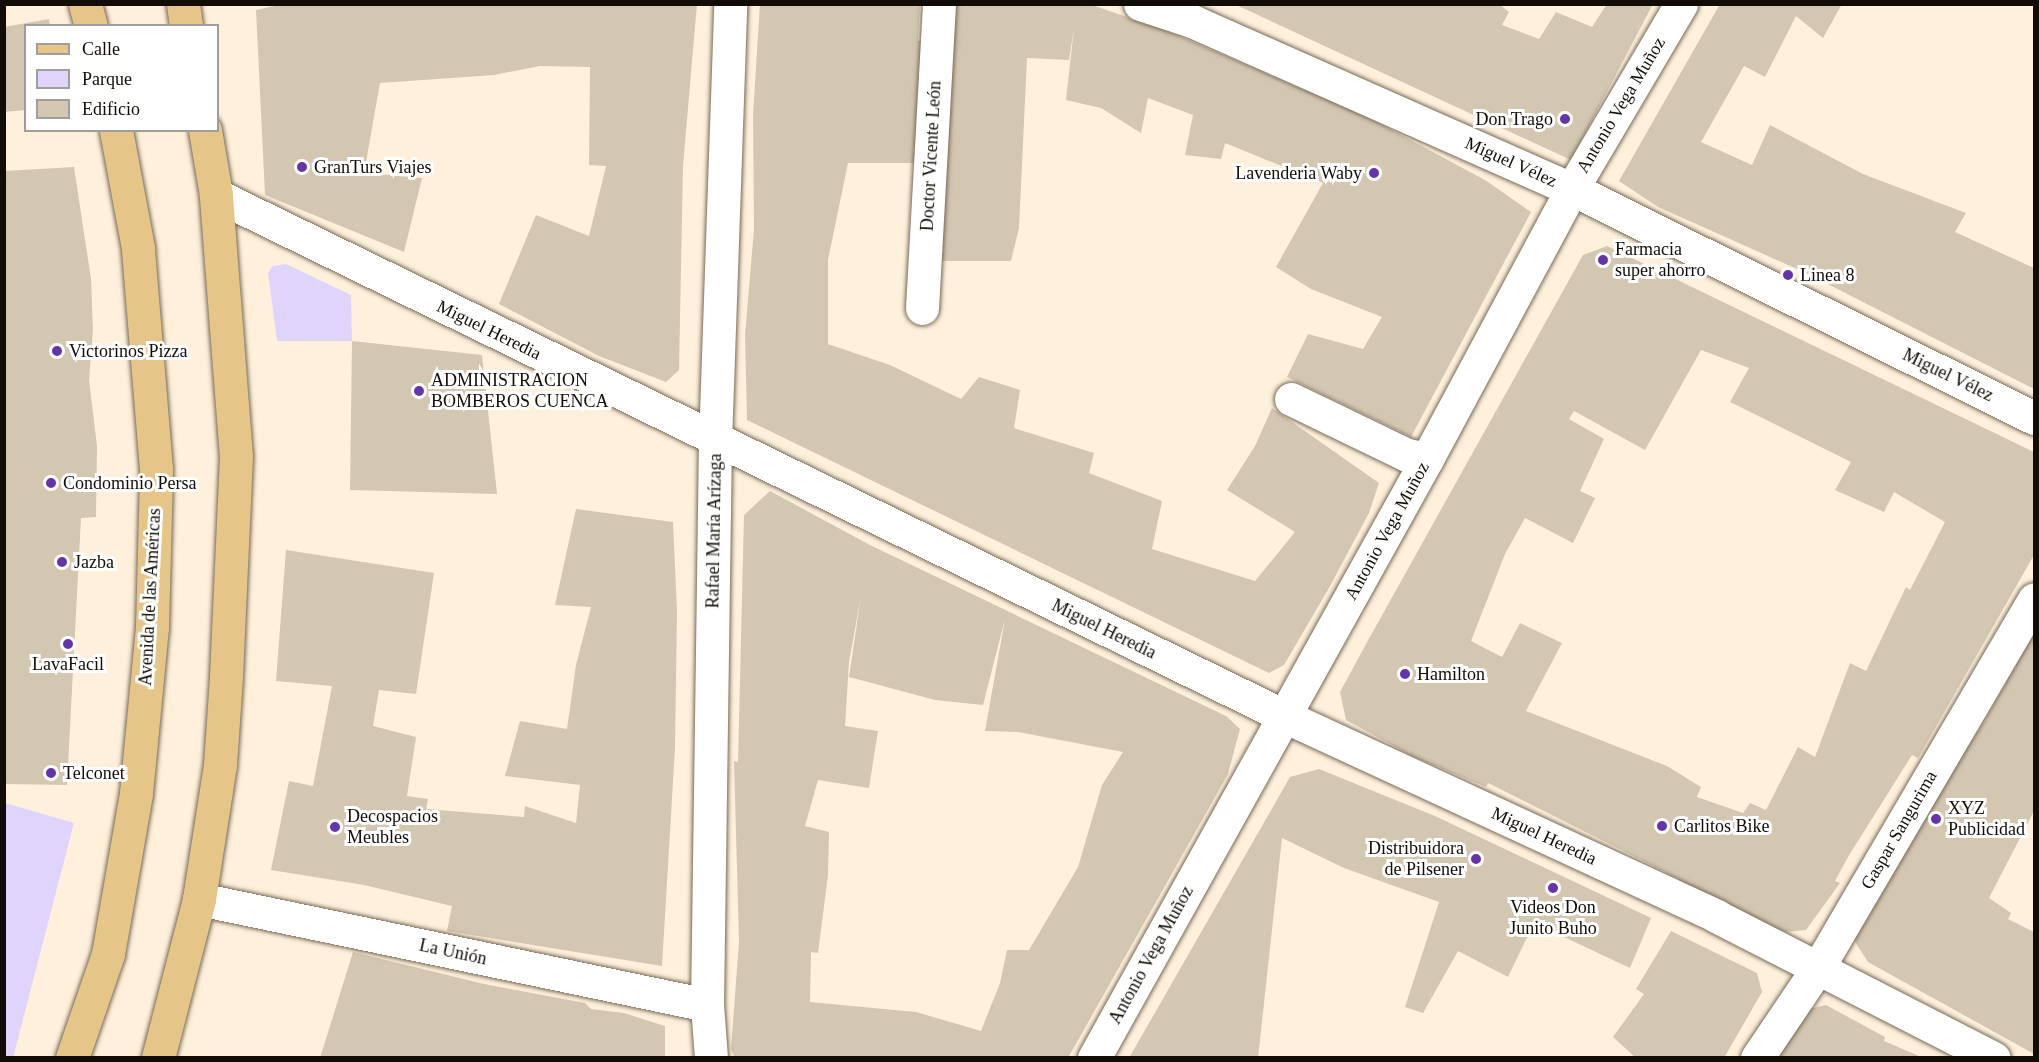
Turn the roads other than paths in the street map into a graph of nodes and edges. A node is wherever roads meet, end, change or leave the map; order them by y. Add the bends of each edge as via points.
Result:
1 (85, 4) edge
2 (183, 4) edge
3 (730, 4) edge
4 (939, 4) edge
5 (1140, 4) edge
6 (1681, 4) edge
7 (1196, 13) edge
8 (90, 24) edge
9 (186, 24) edge
10 (116, 132) edge
11 (205, 132) edge
12 (1572, 189) junction
13 (216, 195) junction
14 (922, 308) dead end
15 (1291, 399) dead end
16 (2034, 418) edge
17 (715, 442) junction
18 (1427, 459) junction
19 (2034, 599) edge
20 (1284, 716) junction
21 (199, 899) junction
22 (1819, 966) junction
23 (707, 1005) junction
24 (72, 1058) edge
25 (158, 1058) edge
26 (711, 1058) edge
27 (1094, 1058) edge
28 (1757, 1058) edge
29 (1994, 1058) edge

1 - 8 main road
2 - 9 main road
3 - 17 street, Rafael María Arízaga
4 - 14 street, Doctor Vicente León
5 - 7 street, Miguel Vélez
6 - 12 street, Antonio Vega Muñoz
7 - 12 street, Miguel Vélez
10 - 24 main road, Avenida de las Américas via 138,248 156,469 152,627 136,793 108,954
11 - 13 main road
12 - 16 street, Miguel Vélez
12 - 18 street, Antonio Vega Muñoz
13 - 17 street, Miguel Heredia
13 - 21 main road via 236,457 220,765
15 - 18 street via 1407,455
17 - 20 street, Miguel Heredia
17 - 23 street, Rafael María Arízaga
18 - 20 street, Antonio Vega Muñoz
19 - 22 street, Gaspar Sangurima
20 - 22 street, Miguel Heredia
20 - 27 street, Antonio Vega Muñoz
21 - 23 street, La Unión
21 - 25 main road
22 - 28 street, Gaspar Sangurima
22 - 29 street, Miguel Heredia
23 - 26 street, Rafael María Arízaga

